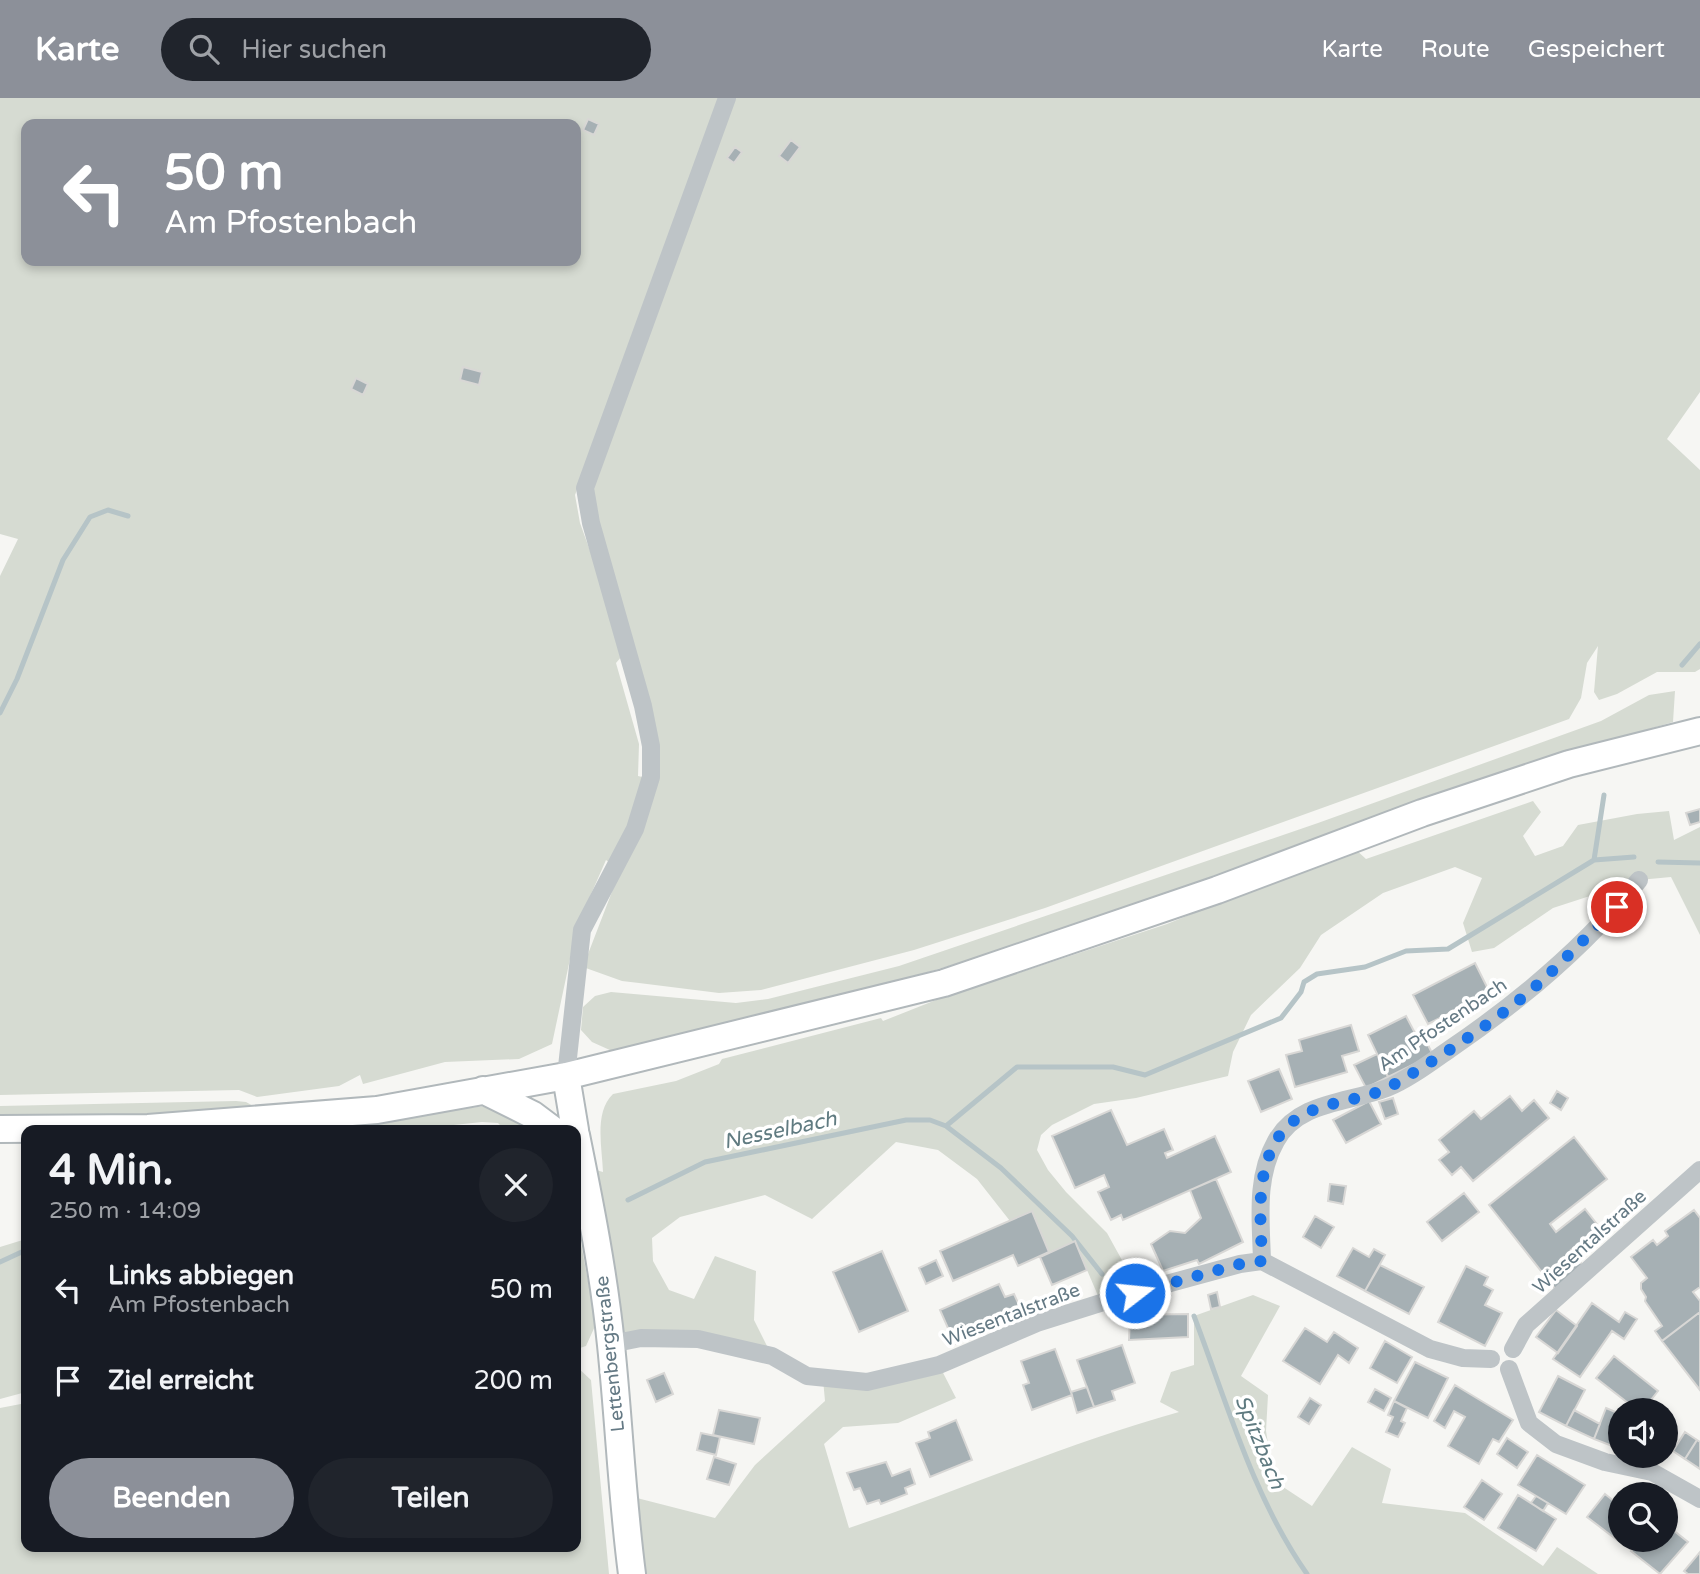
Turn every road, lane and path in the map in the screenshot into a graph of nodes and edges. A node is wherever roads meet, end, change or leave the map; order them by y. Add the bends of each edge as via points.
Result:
1 (727, 98) edge
2 (1700, 731) edge
3 (1639, 880) dead end
4 (566, 1076) junction
5 (483, 1090) junction
6 (188, 1125) edge
7 (546, 1125) edge
8 (574, 1125) edge
9 (0, 1129) edge
10 (21, 1129) edge
11 (1700, 1170) edge
12 (581, 1173) edge
13 (1262, 1261) junction
14 (611, 1344) junction
15 (1513, 1349) junction
16 (1491, 1359) junction
17 (1509, 1369) junction
18 (1700, 1499) edge
19 (632, 1574) edge

1 - 4 street via 585,488 643,706 651,777 635,829 582,930
2 - 4 main road via 1569,764 944,983
3 - 13 street, Am Pfostenbach via 1617,907 1510,1008 1389,1087 1299,1115 1276,1140 1264,1170
4 - 5 main road
4 - 8 main road, Lettenbergstraße
5 - 6 main road via 377,1110
5 - 7 main road
9 - 10 main road
11 - 15 street, Wiesentalstraße via 1526,1325
12 - 14 main road, Lettenbergstraße
13 - 14 street, Wiesentalstraße via 1126,1295 1037,1323 939,1365 867,1382 807,1376 772,1356 698,1339 641,1338
13 - 16 street via 1430,1349 1463,1358
14 - 19 main road, Lettenbergstraße
15 - 16 street via 1498,1346
15 - 17 street via 1516,1360
16 - 17 street via 1496,1368
17 - 18 street via 1529,1423 1556,1444 1605,1462 1652,1472

